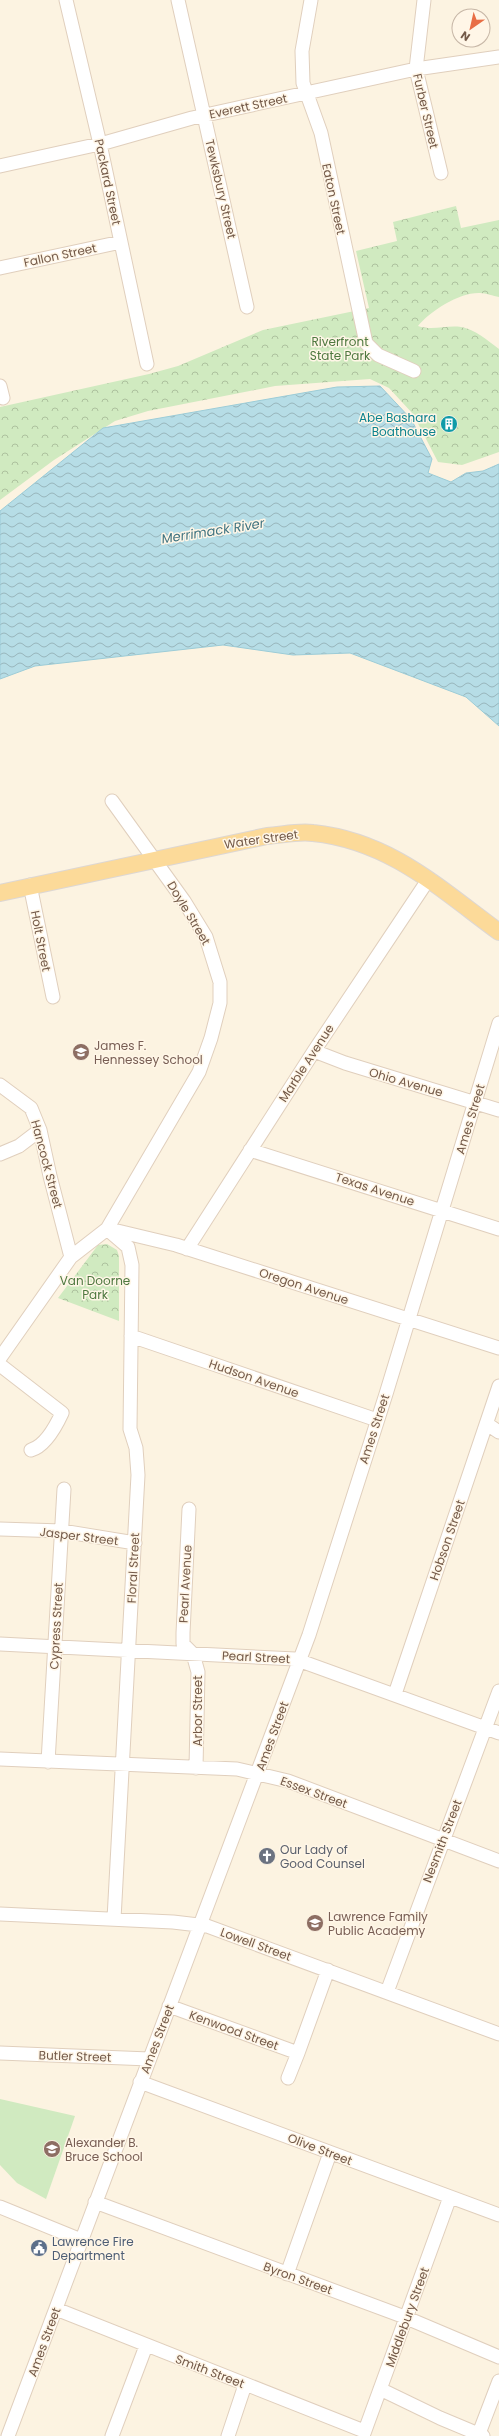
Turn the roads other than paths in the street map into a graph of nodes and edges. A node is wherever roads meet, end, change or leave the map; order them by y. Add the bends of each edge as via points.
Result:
1 (66, 0) edge
2 (178, 0) edge
3 (311, 0) edge
4 (424, 0) edge
5 (499, 57) edge
6 (416, 69) junction
7 (306, 93) junction
8 (204, 116) junction
9 (100, 144) junction
10 (0, 166) edge
11 (441, 173) dead end
12 (121, 242) junction
13 (0, 268) edge
14 (247, 307) dead end
15 (147, 364) dead end
16 (414, 371) dead end
17 (112, 801) dead end
18 (154, 859) junction
19 (428, 880) junction
20 (30, 885) junction
21 (0, 893) edge
22 (499, 932) edge
23 (53, 997) dead end
24 (499, 1023) edge
25 (314, 1051) junction
26 (0, 1085) edge
27 (475, 1103) junction
28 (499, 1110) edge
29 (40, 1130) junction
30 (250, 1150) junction
31 (0, 1154) edge
32 (442, 1210) junction
33 (107, 1229) junction
34 (499, 1229) edge
35 (187, 1248) junction
36 (71, 1257) junction
37 (408, 1319) junction
38 (131, 1336) junction
39 (499, 1348) edge
40 (0, 1358) edge
41 (0, 1365) edge
42 (499, 1386) edge
43 (377, 1420) junction
44 (487, 1424) junction
45 (499, 1432) edge
46 (31, 1450) dead end
47 (64, 1490) dead end
48 (189, 1509) dead end
49 (0, 1529) edge
50 (62, 1532) junction
51 (135, 1543) junction
52 (0, 1644) edge
53 (55, 1647) junction
54 (129, 1651) junction
55 (193, 1654) junction
56 (299, 1660) junction
57 (499, 1691) edge
58 (395, 1694) junction
59 (485, 1728) junction
60 (499, 1733) edge
61 (0, 1758) edge
62 (48, 1762) junction
63 (122, 1765) junction
64 (196, 1768) junction
65 (258, 1773) junction
66 (443, 1839) junction
67 (499, 1861) edge
68 (0, 1914) edge
69 (114, 1919) junction
70 (200, 1925) junction
71 (328, 1970) junction
72 (387, 1992) junction
73 (169, 2006) junction
74 (499, 2034) edge
75 (0, 2053) edge
76 (298, 2053) junction
77 (149, 2059) junction
78 (288, 2078) dead end
79 (140, 2082) junction
80 (330, 2153) junction
81 (450, 2197) junction
82 (95, 2202) junction
83 (0, 2207) edge
84 (499, 2215) edge
85 (81, 2240) junction
86 (287, 2274) junction
87 (56, 2309) junction
88 (406, 2318) junction
89 (146, 2346) junction
90 (499, 2357) edge
91 (499, 2381) edge
92 (245, 2385) junction
93 (380, 2389) junction
94 (364, 2434) edge
95 (480, 2435) edge
96 (8, 2436) edge
97 (112, 2436) edge
98 (228, 2436) edge

1 - 9 street, Packard Street
2 - 8 street, Tewksbury Street
3 - 7 street, Eaton Street via 302,51 303,83
4 - 6 street, Furber Street
5 - 6 street, Everett Street
6 - 7 street, Everett Street
6 - 11 street, Furber Street
7 - 8 street, Everett Street
7 - 16 street, Eaton Street via 321,133 366,343 378,355
8 - 9 street, Everett Street
8 - 14 street, Tewksbury Street
9 - 10 street, Everett Street
9 - 12 street, Packard Street
12 - 13 street, Fallon Street
12 - 15 street, Packard Street
17 - 18 street, Doyle Street
18 - 19 main road, Water Street via 267,836 312,832 357,841 379,850
18 - 20 main road, Water Street
18 - 33 street, Doyle Street via 206,937 220,982 220,1003 212,1038 199,1072
19 - 22 main road, Water Street
19 - 25 street, Marble Avenue
20 - 21 main road, Water Street
20 - 23 street, Holt Street
24 - 27 street, Ames Street
25 - 27 street, Ohio Avenue
25 - 30 street, Marble Avenue
26 - 29 street, Hancock Street via 31,1108
27 - 28 street, Ohio Avenue
27 - 32 street, Ames Street
29 - 31 street via 19,1146
29 - 36 street, Hancock Street
30 - 32 street, Texas Avenue
30 - 35 street, Marble Avenue
32 - 34 street, Texas Avenue
32 - 37 street, Ames Street
33 - 35 street, Oregon Avenue
33 - 36 street
33 - 38 street, Floral Street via 128,1246 132,1266
35 - 37 street, Oregon Avenue
36 - 40 street
37 - 39 street, Oregon Avenue
37 - 43 street, Ames Street
38 - 43 street, Hudson Avenue
38 - 51 street, Floral Street via 130,1429 136,1448 138,1475
41 - 46 street via 62,1412 43,1443
42 - 44 street, Hobson Street
43 - 56 street, Ames Street
44 - 45 street
44 - 58 street, Hobson Street
47 - 50 street, Cypress Street
48 - 55 street, Pearl Avenue via 182,1633 183,1644
49 - 50 street, Jasper Street
50 - 51 street, Jasper Street
50 - 53 street, Cypress Street
51 - 54 street, Floral Street
52 - 53 street, Pearl Street
53 - 54 street, Pearl Street
53 - 62 street, Cypress Street
54 - 55 street, Pearl Street
54 - 63 street, Floral Street
55 - 56 street, Pearl Street
55 - 64 street, Arbor Street via 198,1672
56 - 58 street, Pearl Street
56 - 65 street, Ames Street
57 - 59 street, Nesmith Street
58 - 59 street, Pearl Street
59 - 60 street, Pearl Street
59 - 66 street, Nesmith Street
61 - 62 street, Essex Street
62 - 63 street, Essex Street
63 - 64 street, Essex Street
63 - 69 street, Floral Street
64 - 65 street, Essex Street
65 - 66 street, Essex Street via 288,1781
65 - 70 street, Ames Street
66 - 67 street, Essex Street
66 - 72 street, Nesmith Street
68 - 69 street, Lowell Street
69 - 70 street, Lowell Street
70 - 71 street, Lowell Street
70 - 73 street, Ames Street
71 - 72 street, Lowell Street
71 - 76 street
72 - 74 street, Lowell Street
73 - 76 street, Kenwood Street
73 - 77 street, Ames Street
75 - 77 street, Butler Street
76 - 78 street
77 - 79 street, Ames Street
79 - 80 street, Olive Street
79 - 82 street, Ames Street
80 - 81 street, Olive Street
80 - 86 street
81 - 84 street, Olive Street
81 - 88 street, Middlebury Street
82 - 85 street, Ames Street
82 - 86 street, Byron Street
83 - 85 street
85 - 87 street, Ames Street
86 - 88 street, Byron Street
87 - 89 street, Smith Street
87 - 96 street, Ames Street
88 - 90 street, Byron Street
88 - 93 street, Middlebury Street
89 - 92 street, Smith Street
89 - 97 street
91 - 95 street
92 - 94 street, Smith Street
92 - 98 street
93 - 94 street, Middlebury Street
93 - 95 street

